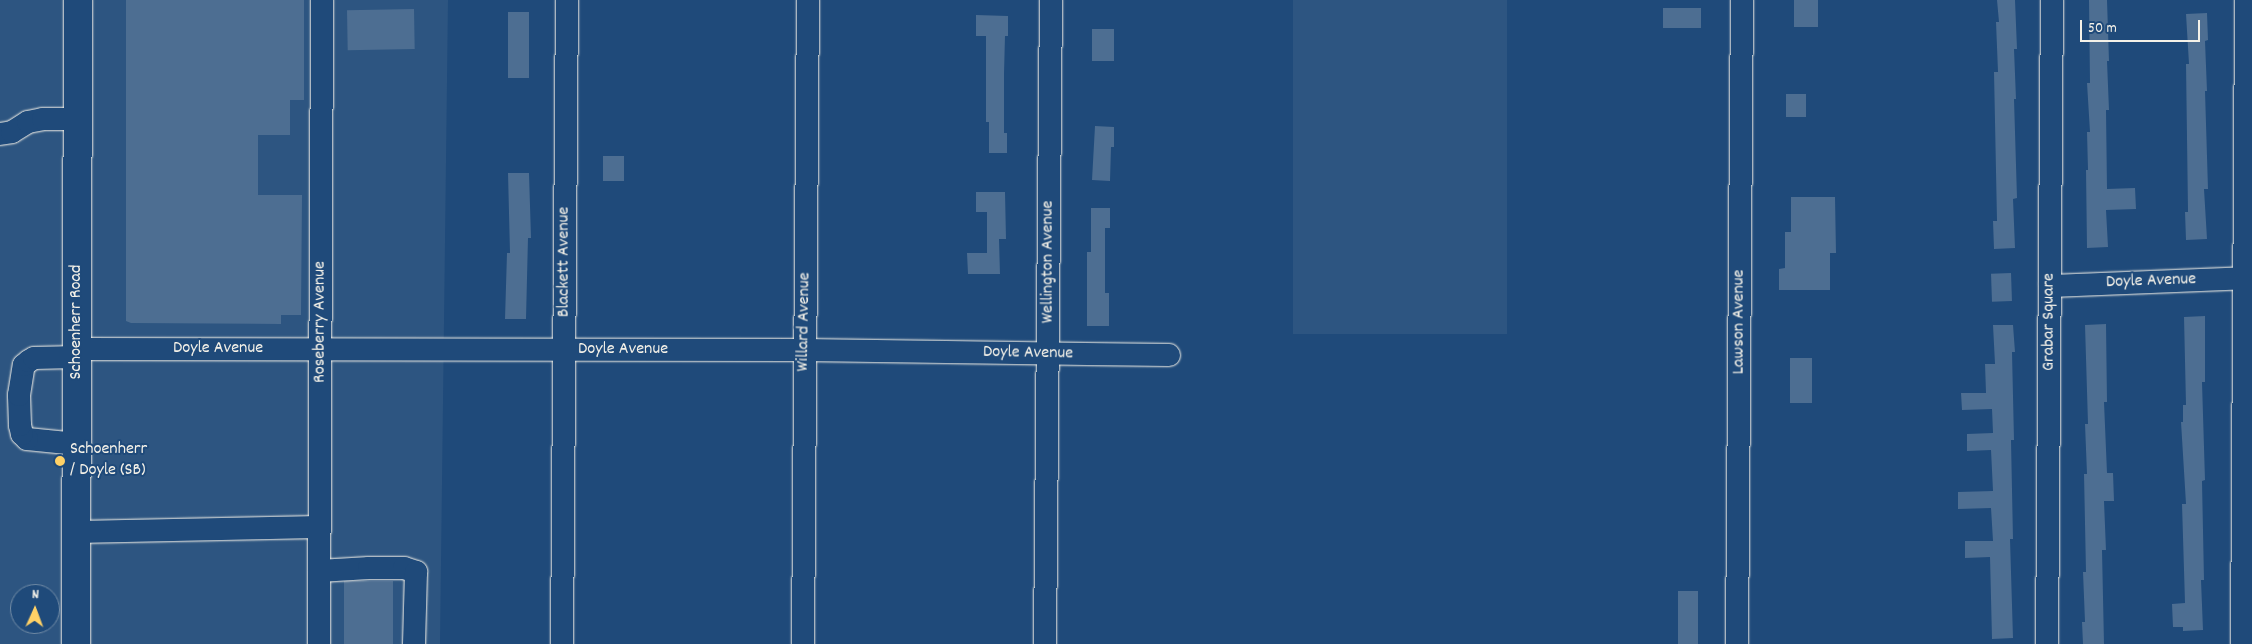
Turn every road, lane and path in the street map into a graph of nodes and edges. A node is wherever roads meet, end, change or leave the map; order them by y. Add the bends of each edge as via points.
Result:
1 (78, 0) edge
2 (322, 0) edge
3 (567, 0) edge
4 (808, 0) edge
5 (1050, 0) edge
6 (1742, 0) edge
7 (2052, 0) edge
8 (2246, 0) edge
9 (78, 119) junction
10 (0, 134) edge
11 (2249, 278) edge
12 (2050, 286) junction
13 (320, 350) junction
14 (564, 350) junction
15 (805, 350) junction
16 (77, 353) junction
17 (1048, 354) junction
18 (1170, 355) dead end
19 (77, 444) junction
20 (320, 527) junction
21 (76, 532) junction
22 (319, 571) junction
23 (76, 644) edge
24 (319, 644) edge
25 (414, 644) edge
26 (562, 644) edge
27 (803, 644) edge
28 (1045, 644) edge
29 (1737, 644) edge
30 (2047, 644) edge
31 (2242, 644) edge

1 - 9 main road, Schoenherr Road
2 - 13 street, Roseberry Avenue
3 - 14 street, Blackett Avenue
4 - 15 street, Willard Avenue
5 - 17 street, Wellington Avenue
6 - 29 street, Lawson Avenue
7 - 12 street, Grabar Square
8 - 11 street
9 - 10 street via 43,119
9 - 16 main road, Schoenherr Road
11 - 12 street, Doyle Avenue
11 - 31 street
12 - 30 street, Grabar Square
13 - 14 street, Doyle Avenue
13 - 16 street, Doyle Avenue
13 - 20 street, Roseberry Avenue
14 - 15 street, Doyle Avenue
14 - 26 street, Blackett Avenue
15 - 17 street, Doyle Avenue
15 - 27 street, Willard Avenue
16 - 19 main road, Schoenherr Road
16 - 19 street, Doyle Avenue via 28,361 24,365 20,395 20,425 27,439
17 - 18 street, Doyle Avenue
17 - 28 street, Wellington Avenue
19 - 21 main road, Schoenherr Road
20 - 21 street
20 - 22 street, Roseberry Avenue
21 - 23 main road, Schoenherr Road
22 - 24 street, Roseberry Avenue
22 - 25 street via 404,568 416,572

